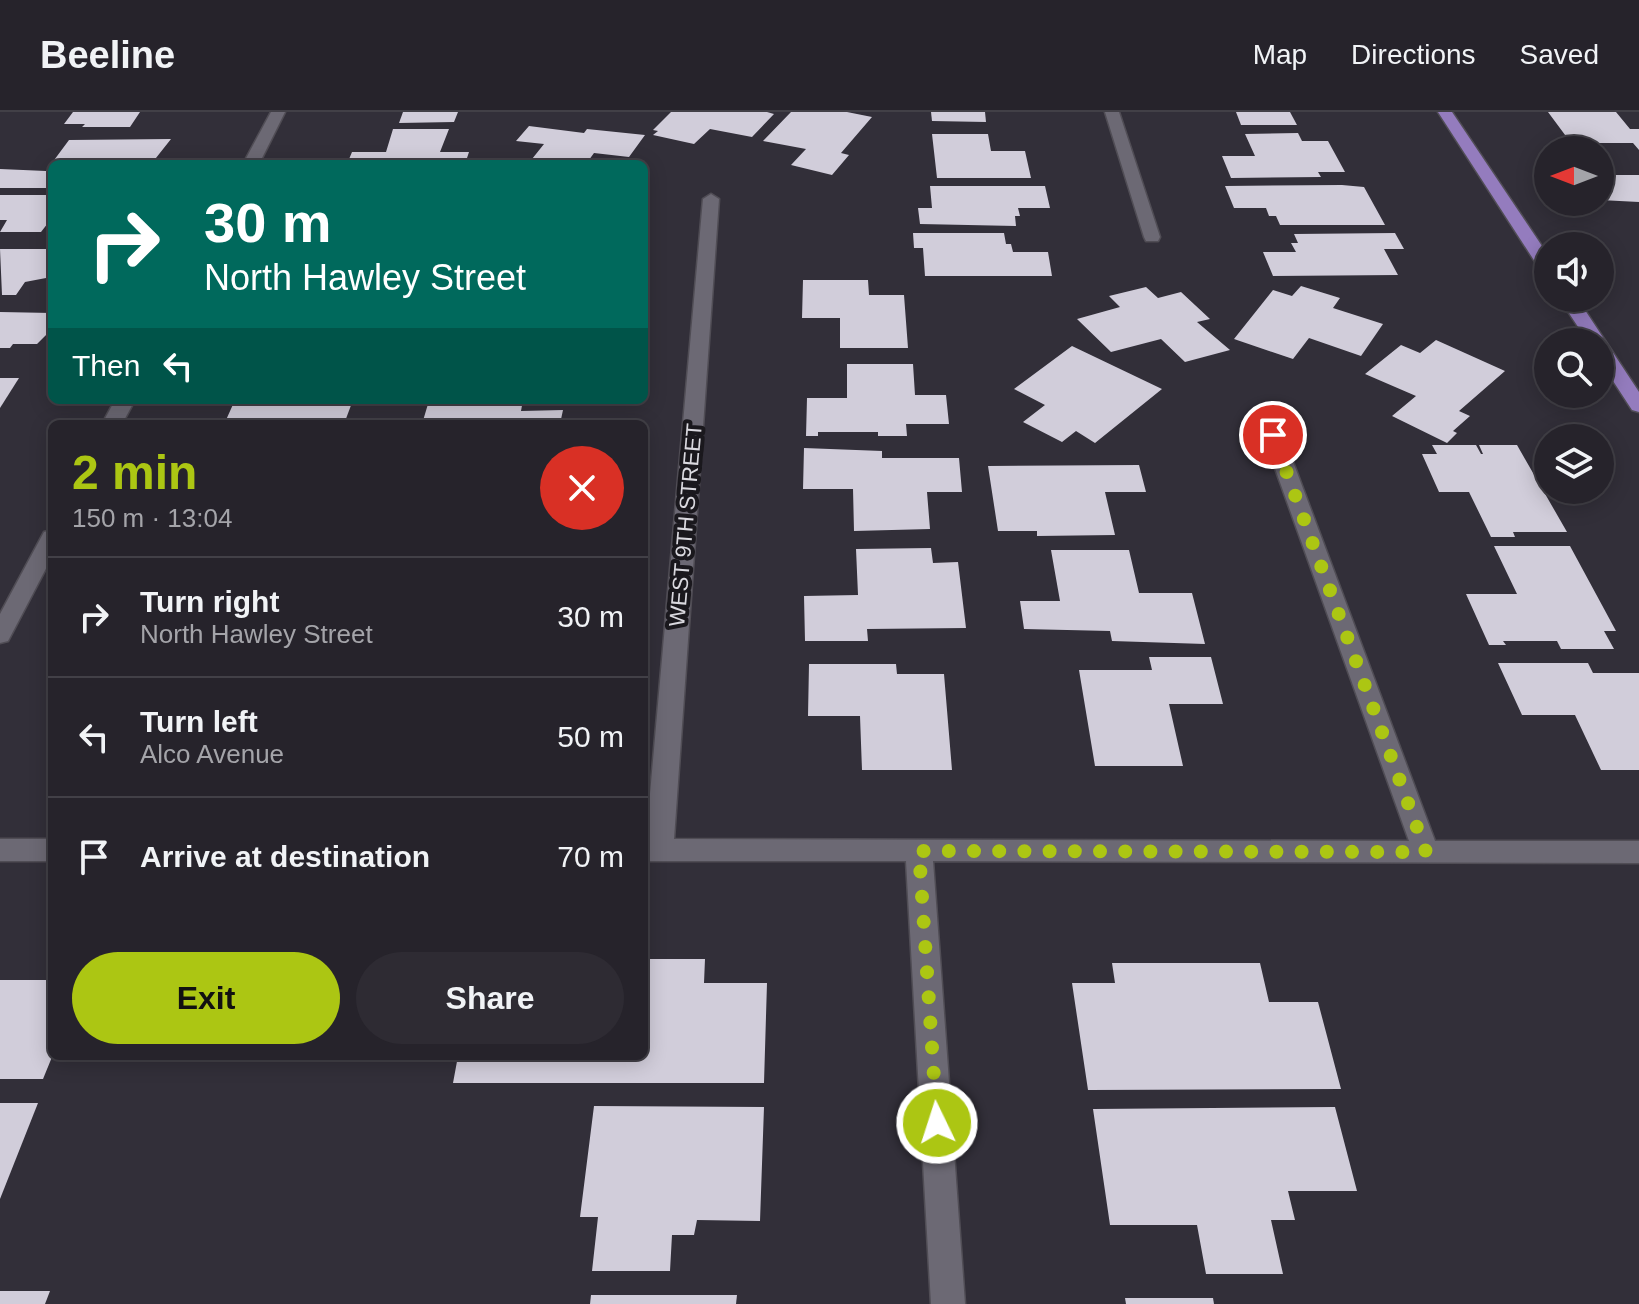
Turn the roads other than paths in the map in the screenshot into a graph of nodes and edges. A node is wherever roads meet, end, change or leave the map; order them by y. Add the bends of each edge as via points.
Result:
1 (278, 112) edge
2 (1112, 112) edge
3 (1445, 112) edge
4 (253, 160) edge
5 (711, 199) dead end
6 (1152, 237) dead end
7 (1534, 247) edge
8 (1614, 368) edge
9 (1639, 406) edge
10 (1273, 435) dead end
11 (48, 545) edge
12 (0, 635) edge
13 (0, 850) edge
14 (48, 850) edge
15 (652, 850) edge
16 (919, 851) junction
17 (1426, 852) junction
18 (1639, 852) edge
19 (948, 1304) edge

1 - 4 street
2 - 6 street
3 - 7 main road
5 - 15 street, WEST 9TH STREET
8 - 9 main road
10 - 17 street
11 - 12 street
13 - 14 street
15 - 16 street
16 - 17 street
16 - 19 street
17 - 18 street

